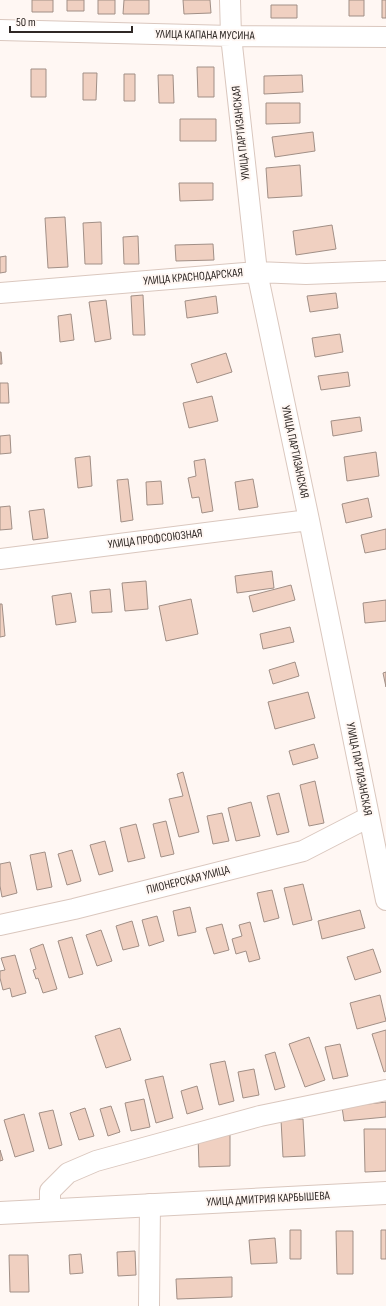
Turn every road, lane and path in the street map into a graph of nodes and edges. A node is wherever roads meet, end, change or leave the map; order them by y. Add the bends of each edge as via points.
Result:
1 (230, 0) edge
2 (0, 30) edge
3 (231, 36) junction
4 (386, 37) edge
5 (386, 271) edge
6 (257, 272) junction
7 (0, 293) edge
8 (309, 520) junction
9 (0, 559) edge
10 (369, 817) junction
11 (386, 900) edge
12 (0, 925) edge
13 (386, 1090) edge
14 (386, 1193) edge
15 (150, 1204) junction
16 (50, 1210) junction
17 (0, 1213) edge
18 (149, 1306) edge

1 - 3 street, УЛИЦА ПАРТИЗАНСКАЯ
2 - 3 street, УЛИЦА КАПАНА МУСИНА
3 - 4 street, УЛИЦА КАПАНА МУСИНА
3 - 6 street, УЛИЦА ПАРТИЗАНСКАЯ
5 - 6 street, УЛИЦА КРАСНОДАРСКАЯ via 306,274
6 - 7 street, УЛИЦА КРАСНОДАРСКАЯ
6 - 8 street, УЛИЦА ПАРТИЗАНСКАЯ
8 - 9 street, УЛИЦА ПРОФСОЮЗНАЯ
8 - 10 street, УЛИЦА ПАРТИЗАНСКАЯ
10 - 11 street, УЛИЦА ПАРТИЗАНСКАЯ
10 - 12 street, ПИОНЕРСКАЯ УЛИЦА via 303,851 74,909
13 - 16 street via 260,1116 96,1161 68,1173 50,1191
14 - 15 street, УЛИЦА ДМИТРИЯ КАРБЫШЕВА
15 - 16 street, УЛИЦА ДМИТРИЯ КАРБЫШЕВА
15 - 18 street
16 - 17 street, УЛИЦА ДМИТРИЯ КАРБЫШЕВА

